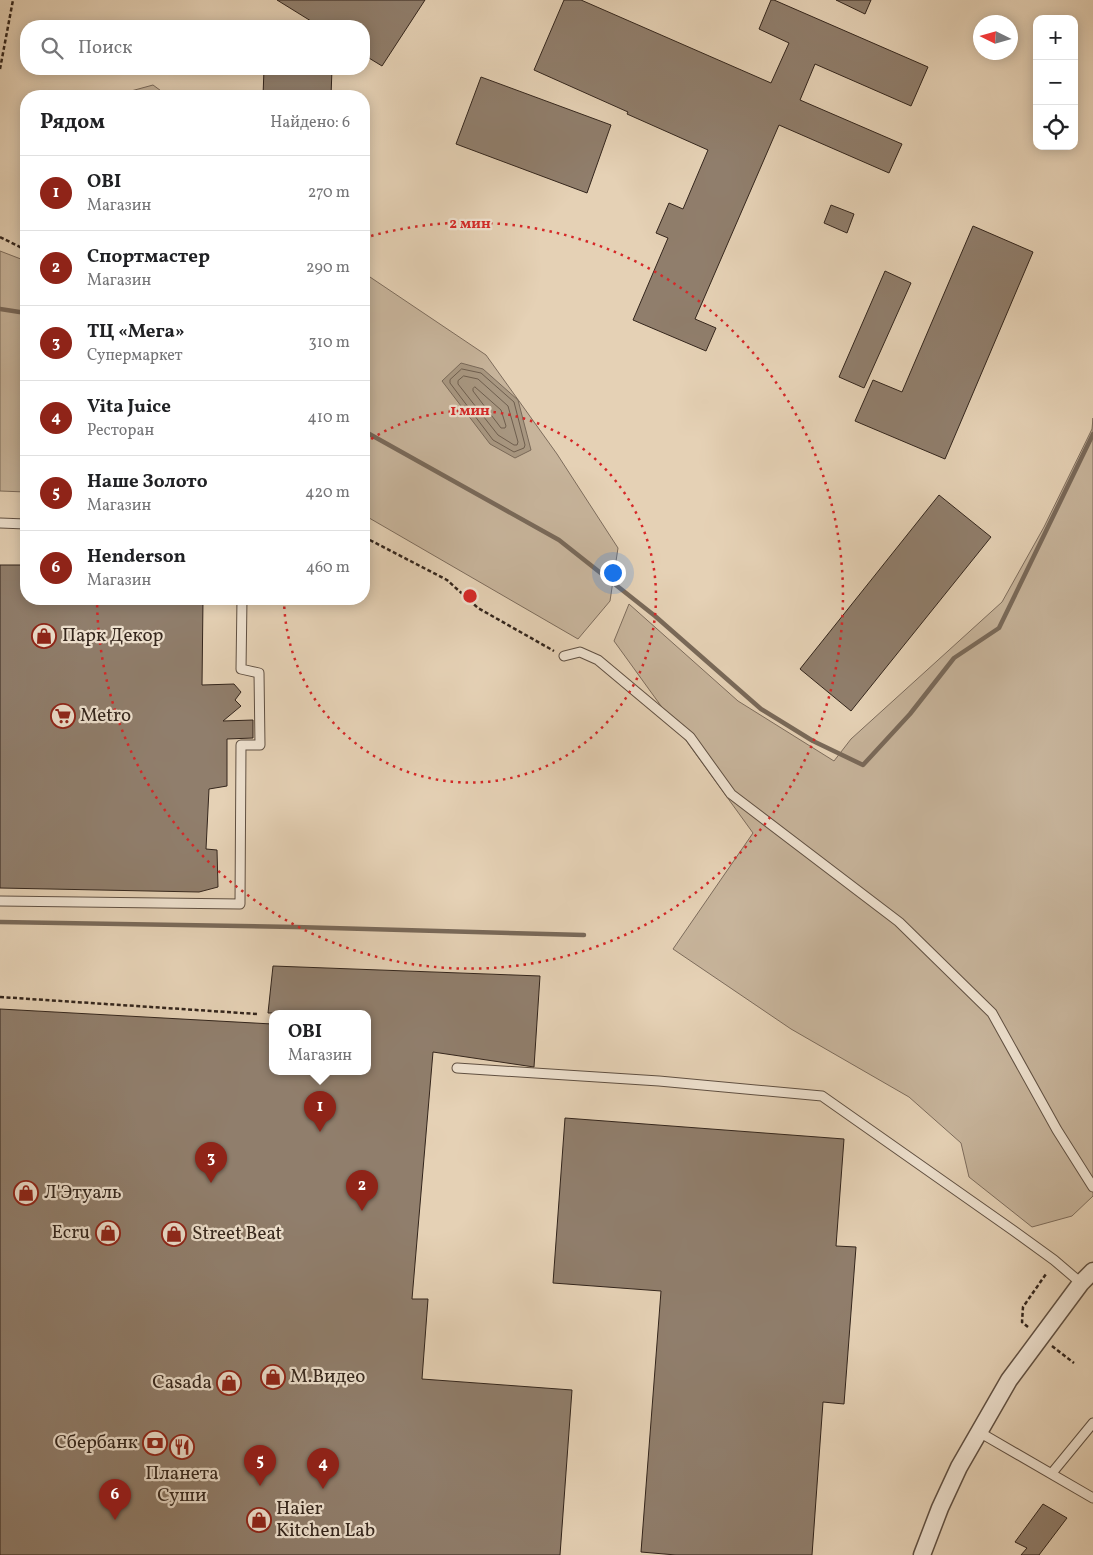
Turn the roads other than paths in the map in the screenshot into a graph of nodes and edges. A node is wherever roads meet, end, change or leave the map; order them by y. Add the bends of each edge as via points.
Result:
1 (0, 523) edge
2 (20, 524) edge
3 (242, 605) edge
4 (564, 656) road end
5 (0, 901) edge
6 (457, 1068) dead end
7 (1093, 1187) edge
8 (1093, 1271) edge
9 (1081, 1283) junction
10 (1093, 1423) edge
11 (979, 1432) junction
12 (1052, 1474) junction
13 (1093, 1498) edge
14 (922, 1555) edge

1 - 2 lane
3 - 5 lane via 241,669 259,673 260,745 241,745 240,904
4 - 7 lane via 580,652 598,660 690,737 731,794 899,922 992,1013 1057,1130
6 - 9 lane via 822,1096 1014,1231
8 - 9 street
9 - 11 street via 1009,1380
10 - 12 lane
11 - 12 lane
11 - 14 street via 940,1508
12 - 13 lane

